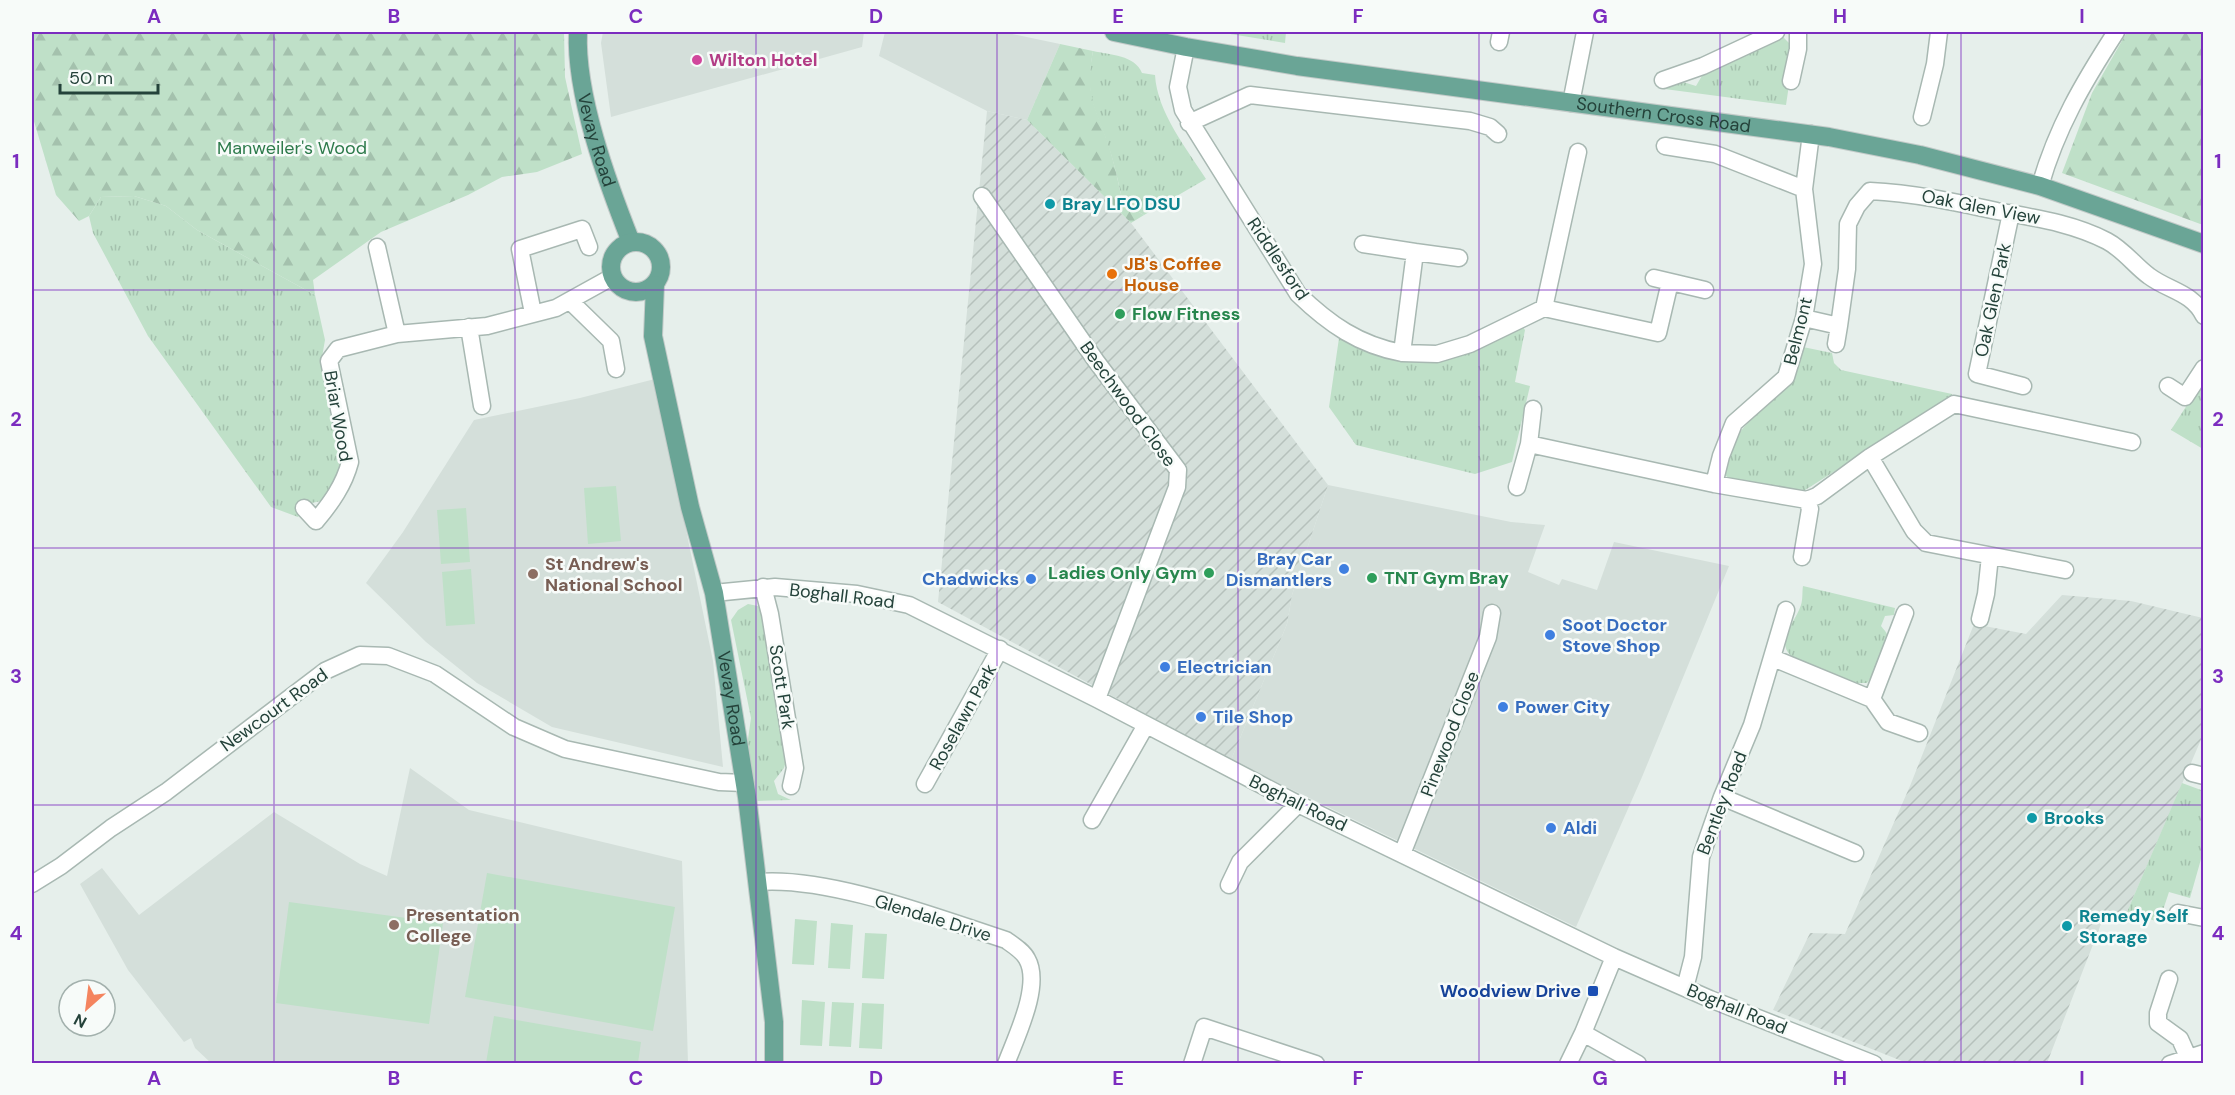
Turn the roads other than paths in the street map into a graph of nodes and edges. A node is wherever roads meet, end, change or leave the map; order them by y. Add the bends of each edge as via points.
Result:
1 (578, 32) edge
2 (1114, 32) edge
3 (1585, 32) edge
4 (1776, 32) edge
5 (1798, 32) edge
6 (1939, 32) edge
7 (2116, 32) edge
8 (1186, 47) junction
9 (1663, 80) dead end
10 (1791, 81) dead end
11 (1571, 103) junction
12 (1922, 117) dead end
13 (1189, 123) junction
14 (1498, 134) dead end
15 (1811, 134) junction
16 (1665, 146) dead end
17 (1578, 152) dead end
18 (2040, 186) junction
19 (1804, 189) junction
20 (982, 196) dead end
21 (2011, 213) junction
22 (631, 242) junction
23 (1363, 244) dead end
24 (2204, 244) edge
25 (377, 247) dead end
26 (589, 247) dead end
27 (1415, 252) junction
28 (1459, 258) dead end
29 (612, 277) junction
30 (655, 285) junction
31 (1705, 290) dead end
32 (633, 293) junction
33 (570, 301) junction
34 (1544, 308) junction
35 (533, 313) junction
36 (2204, 316) edge
37 (1803, 318) junction
38 (1839, 326) junction
39 (469, 327) junction
40 (397, 334) junction
41 (653, 336) junction
42 (1836, 344) dead end
43 (1402, 353) junction
44 (2204, 368) edge
45 (616, 369) dead end
46 (2023, 386) dead end
47 (2168, 386) dead end
48 (482, 406) dead end
49 (1533, 409) dead end
50 (2132, 442) dead end
51 (1529, 444) junction
52 (1870, 457) junction
53 (1714, 484) junction
54 (1517, 487) dead end
55 (1807, 500) junction
56 (303, 508) dead end
57 (1990, 556) junction
58 (1802, 557) dead end
59 (2065, 570) dead end
60 (763, 587) junction
61 (714, 593) junction
62 (1786, 610) dead end
63 (1492, 613) dead end
64 (1905, 613) dead end
65 (1980, 619) dead end
66 (1000, 649) junction
67 (1773, 658) junction
68 (1097, 699) junction
69 (1872, 699) junction
70 (1146, 725) junction
71 (1918, 733) dead end
72 (745, 783) junction
73 (925, 784) dead end
74 (791, 786) dead end
75 (1722, 797) junction
76 (1298, 804) junction
77 (1092, 820) dead end
78 (1855, 853) dead end
79 (1402, 854) junction
80 (758, 882) junction
81 (32, 884) edge
82 (1230, 885) dead end
83 (2178, 913) dead end
84 (2204, 918) edge
85 (1614, 957) junction
86 (2169, 979) dead end
87 (1685, 988) junction
88 (1584, 1033) junction
89 (2196, 1055) edge
90 (774, 1064) edge
91 (1006, 1064) edge
92 (1192, 1064) edge
93 (1316, 1064) edge
94 (1568, 1064) edge
95 (1638, 1064) edge
96 (1874, 1064) edge
97 (2170, 1064) edge

1 - 22 main road, Vevay Road via 584,90 615,203
2 - 8 main road, Southern Cross Road
3 - 11 street
4 - 9 street
5 - 10 street
6 - 12 street
7 - 18 street via 2077,93 2052,145
8 - 11 main road, Southern Cross Road
8 - 13 street, Riddlesford via 1178,87
11 - 15 main road, Southern Cross Road
13 - 14 street via 1250,95 1470,121
13 - 43 street, Riddlesford via 1298,294 1321,317 1352,338
15 - 18 main road, Southern Cross Road via 1920,155
15 - 19 street, Belmont
16 - 19 street via 1715,154
17 - 34 street
18 - 24 main road, Southern Cross Road
19 - 37 street, Belmont via 1813,264
20 - 68 street, Beechwood Close via 1096,361 1178,470 1177,487
21 - 36 street, Oak Glen View via 2049,219 2110,243 2150,277 2178,289 2199,306
21 - 38 street, Oak Glen View via 1906,193 1870,191 1848,224
21 - 46 street, Oak Glen Park via 1977,374
22 - 29 main road via 614,254
22 - 30 main road, Vevay Road via 649,246 658,254 661,269
23 - 27 street
25 - 40 street
26 - 35 street via 582,229 520,249
27 - 28 street
27 - 43 street
29 - 32 main road, Vevay Road via 622,289
29 - 33 street, Briar Wood
30 - 32 main road
30 - 41 main road, Vevay Road
31 - 34 street via 1662,280 1658,333
32 - 41 main road, Vevay Road
33 - 35 street, Briar Wood
33 - 45 street via 611,341
34 - 43 street, Riddlesford via 1470,344 1437,354
35 - 39 street, Briar Wood
37 - 38 street
37 - 53 street, Belmont via 1786,377 1734,423
38 - 42 street, Oak Glen View
39 - 40 street, Briar Wood
39 - 48 street
40 - 56 street, Briar Wood via 338,349 329,361 350,462 332,502 316,520
41 - 61 main road, Vevay Road via 690,507
44 - 47 street via 2185,397
49 - 51 street
50 - 52 street via 1954,404
51 - 53 street
51 - 54 street
52 - 55 street
52 - 57 street via 1914,531 1926,543
53 - 55 street
55 - 58 street via 1810,509
57 - 59 street
57 - 65 street
60 - 61 street, Boghall Road
60 - 66 street, Boghall Road via 893,600
60 - 74 street, Scott Park via 795,768
61 - 72 main road, Vevay Road
62 - 67 street, Bentley Road
63 - 79 street, Pinewood Close via 1488,637
64 - 69 street
66 - 68 street, Boghall Road
66 - 73 street, Roselawn Park
67 - 69 street
67 - 75 street, Bentley Road via 1752,725
68 - 70 street, Boghall Road
69 - 71 street via 1888,722
70 - 76 street, Boghall Road
70 - 77 street
72 - 80 main road, Vevay Road
72 - 81 street, Newcourt Road via 719,782 565,749 514,727 435,674 388,656 360,655 325,671 166,792
75 - 78 street
75 - 87 street, Bentley Road via 1701,857 1691,970
76 - 79 street, Boghall Road
76 - 82 street via 1240,862
79 - 85 street, Boghall Road
80 - 90 main road, Vevay Road via 774,1022
80 - 91 street, Glendale Drive via 840,891 1006,940 1026,957 1032,973 1023,1020
83 - 84 street
85 - 87 street, Boghall Road
85 - 88 street
86 - 89 street via 2158,1023
87 - 96 street, Boghall Road
88 - 94 street
88 - 95 street
89 - 97 street
92 - 93 street via 1204,1027

